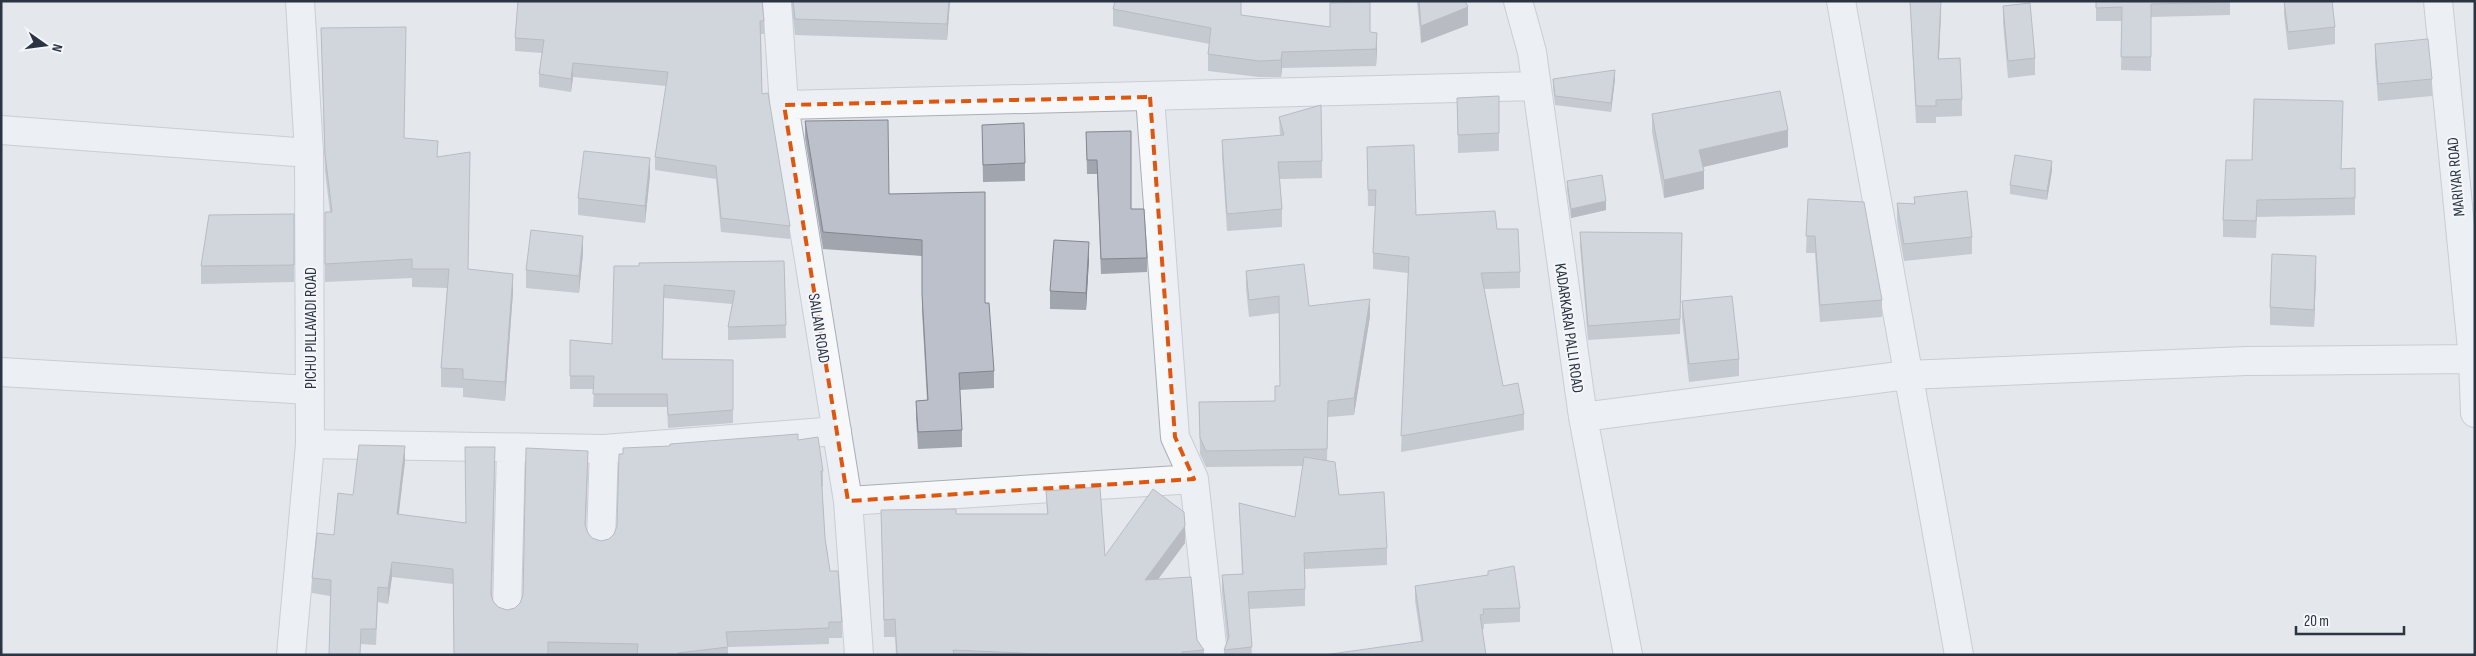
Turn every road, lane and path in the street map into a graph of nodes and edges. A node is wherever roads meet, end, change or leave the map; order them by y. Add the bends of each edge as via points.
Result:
1 (300, 1) edge
2 (777, 1) edge
3 (1518, 1) edge
4 (1842, 1) edge
5 (2438, 1) edge
6 (1536, 86) junction
7 (1150, 96) junction
8 (784, 104) junction
9 (1, 130) edge
10 (309, 153) junction
11 (2473, 359) junction
12 (1, 372) edge
13 (1908, 376) junction
14 (310, 390) junction
15 (2475, 413) edge
16 (1582, 417) junction
17 (837, 431) junction
18 (310, 444) junction
19 (511, 448) junction
20 (604, 448) junction
21 (1194, 479) junction
22 (848, 501) junction
23 (601, 541) edge
24 (507, 610) edge
25 (291, 655) edge
26 (859, 655) edge
27 (1213, 655) edge
28 (1628, 655) edge
29 (1959, 655) edge

1 - 10 street, PICHU PILLAVADI ROAD
2 - 8 street, SAILAN ROAD
3 - 6 street, KADARKARAI PALLI ROAD via 1532,52
4 - 13 street
5 - 11 street, MARIYAR ROAD
6 - 7 street
6 - 16 street, KADARKARAI PALLI ROAD
7 - 8 street
7 - 21 street via 1174,437
8 - 17 street, SAILAN ROAD
9 - 10 street
10 - 14 street, PICHU PILLAVADI ROAD
11 - 13 street via 2246,361
11 - 15 street, MARIYAR ROAD
12 - 14 street
13 - 16 street
13 - 29 street
14 - 18 street, PICHU PILLAVADI ROAD
16 - 28 street, KADARKARAI PALLI ROAD
17 - 20 street
17 - 22 street, SAILAN ROAD
18 - 19 street
18 - 25 street, PICHU PILLAVADI ROAD
19 - 20 street
19 - 24 street
20 - 23 street
21 - 22 street
21 - 27 street
22 - 26 street, SAILAN ROAD

